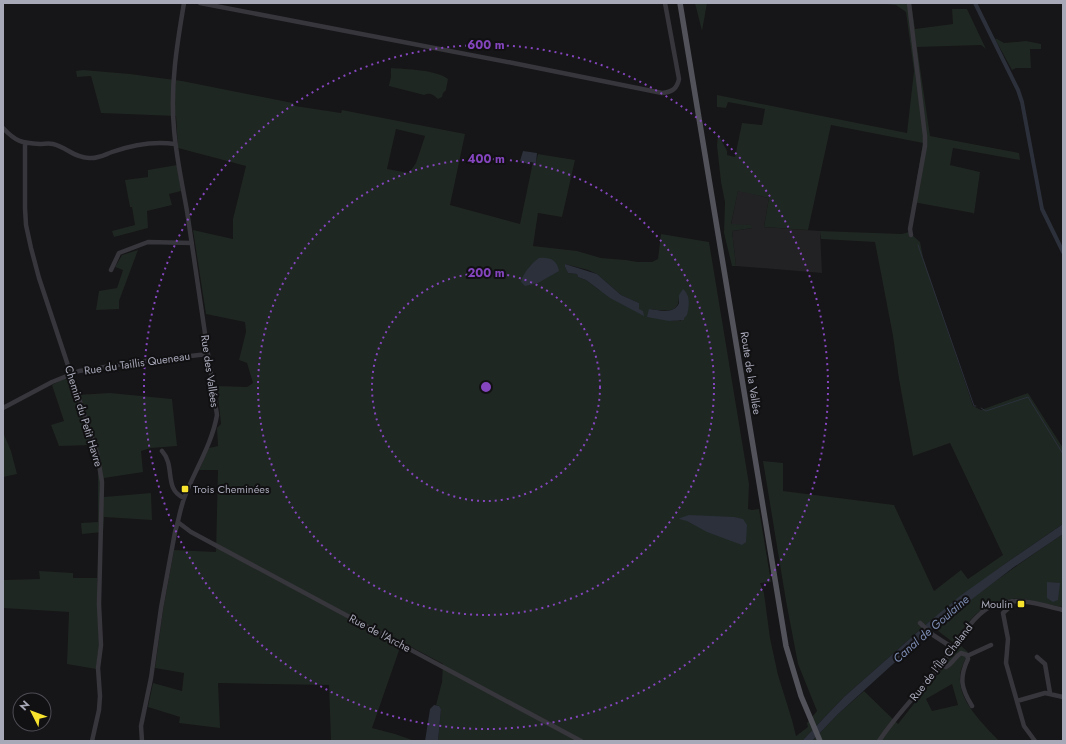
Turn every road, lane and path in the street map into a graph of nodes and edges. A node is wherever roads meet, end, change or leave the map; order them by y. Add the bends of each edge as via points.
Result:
1 (184, 3) edge
2 (200, 3) edge
3 (665, 3) edge
4 (680, 3) edge
5 (909, 3) edge
6 (3, 128) edge
7 (25, 143) junction
8 (175, 144) junction
9 (911, 235) dead end
10 (192, 243) junction
11 (111, 270) dead end
12 (208, 354) junction
13 (70, 374) junction
14 (3, 408) edge
15 (162, 451) dead end
16 (184, 498) junction
17 (179, 523) junction
18 (1012, 601) junction
19 (1063, 610) edge
20 (920, 624) dead end
21 (991, 645) dead end
22 (953, 648) junction
23 (967, 656) junction
24 (1037, 657) dead end
25 (941, 665) junction
26 (1050, 693) junction
27 (1063, 698) edge
28 (1017, 701) junction
29 (972, 706) dead end
30 (92, 741) edge
31 (142, 741) edge
32 (582, 741) edge
33 (820, 741) edge
34 (878, 741) edge
35 (1036, 741) edge

1 - 8 street, Rue des Vallées via 173,88
2 - 3 street via 669,92 678,85 679,79
4 - 33 main road, Route de la Vallée via 786,646 796,683
5 - 9 street via 925,136
6 - 7 street via 14,138
7 - 8 street via 52,144 91,159 152,143
7 - 13 street, Chemin du Petit Havre via 26,225 39,278
8 - 10 street, Rue des Vallées
10 - 11 street via 148,242 119,253
10 - 12 street, Rue des Vallées
12 - 13 street, Rue du Taillis Queneau via 107,366
12 - 16 street, Rue des Vallées via 216,423
13 - 14 street, Rue du Taillis Queneau
13 - 30 street, Chemin du Petit Havre via 97,453 102,482 99,604 101,645 98,668 100,696
15 - 16 street via 168,461 174,490
16 - 17 street, Rue des Vallées
17 - 31 street, Rue des Vallées via 170,555 161,608 141,726
17 - 32 street, Rue de l'Arche via 191,532
18 - 19 street, Rue de l'Île Chaland
18 - 22 street, Rue de l'Île Chaland via 993,606 980,614
18 - 28 street via 1012,605 1003,613 1008,639 1006,659
20 - 22 street
21 - 23 street
22 - 25 street, Rue de l'Île Chaland
23 - 25 street via 961,653 946,667
23 - 29 street via 962,671 963,688
24 - 26 street via 1045,664
25 - 34 street, Rue de l'Île Chaland
26 - 27 street
26 - 28 street
28 - 35 street via 1024,726

